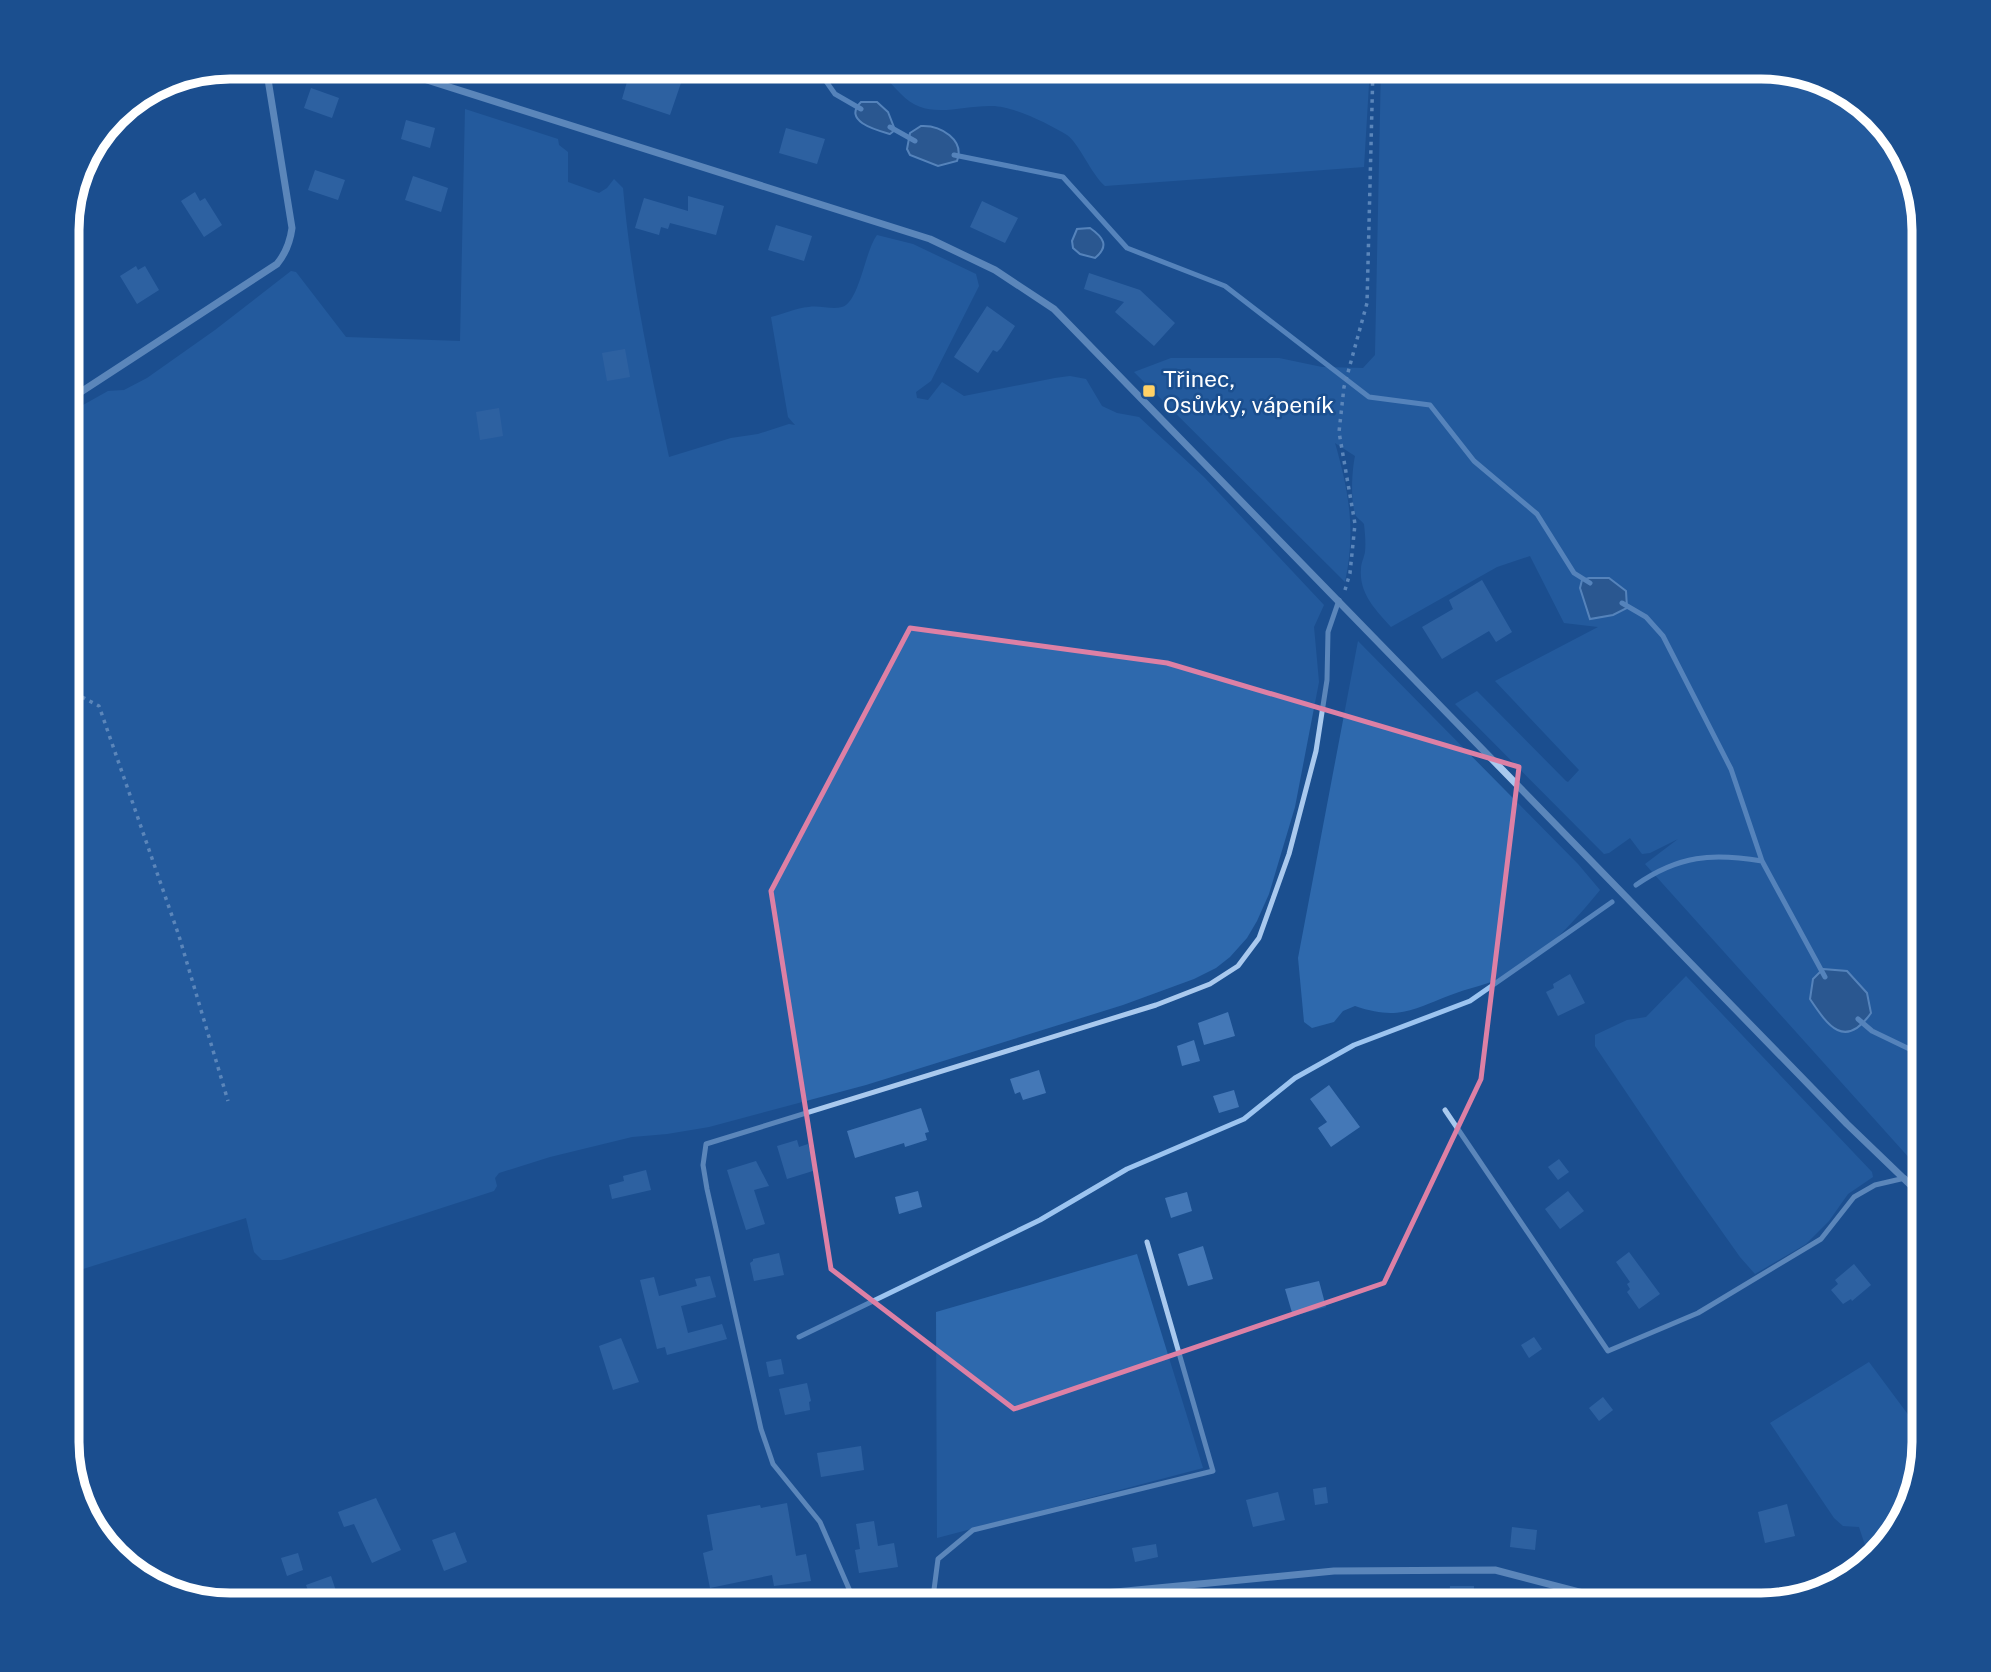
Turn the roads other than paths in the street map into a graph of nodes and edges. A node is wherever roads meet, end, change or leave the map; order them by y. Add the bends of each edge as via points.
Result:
1 (268, 79) edge
2 (427, 79) edge
3 (79, 393) edge
4 (1339, 600) junction
5 (1444, 1110) dead end
6 (1905, 1178) junction
7 (1912, 1185) edge
8 (1147, 1242) dead end
9 (851, 1593) edge
10 (934, 1593) edge
11 (1106, 1593) edge
12 (1583, 1593) edge

1 - 3 street via 292,228 284,256
2 - 4 street via 872,219 930,239 995,270 1054,309
4 - 6 street via 1847,1124
4 - 9 lane via 1328,632 1321,726 1289,853 1259,938 1238,966 1210,984 1156,1005 706,1144 706,1189 761,1429 773,1464 820,1522
5 - 6 lane via 1608,1351 1698,1312 1821,1239 1854,1197 1875,1185
6 - 7 street
8 - 10 lane via 1213,1471 973,1530 939,1559
11 - 12 street via 1334,1571 1495,1570

